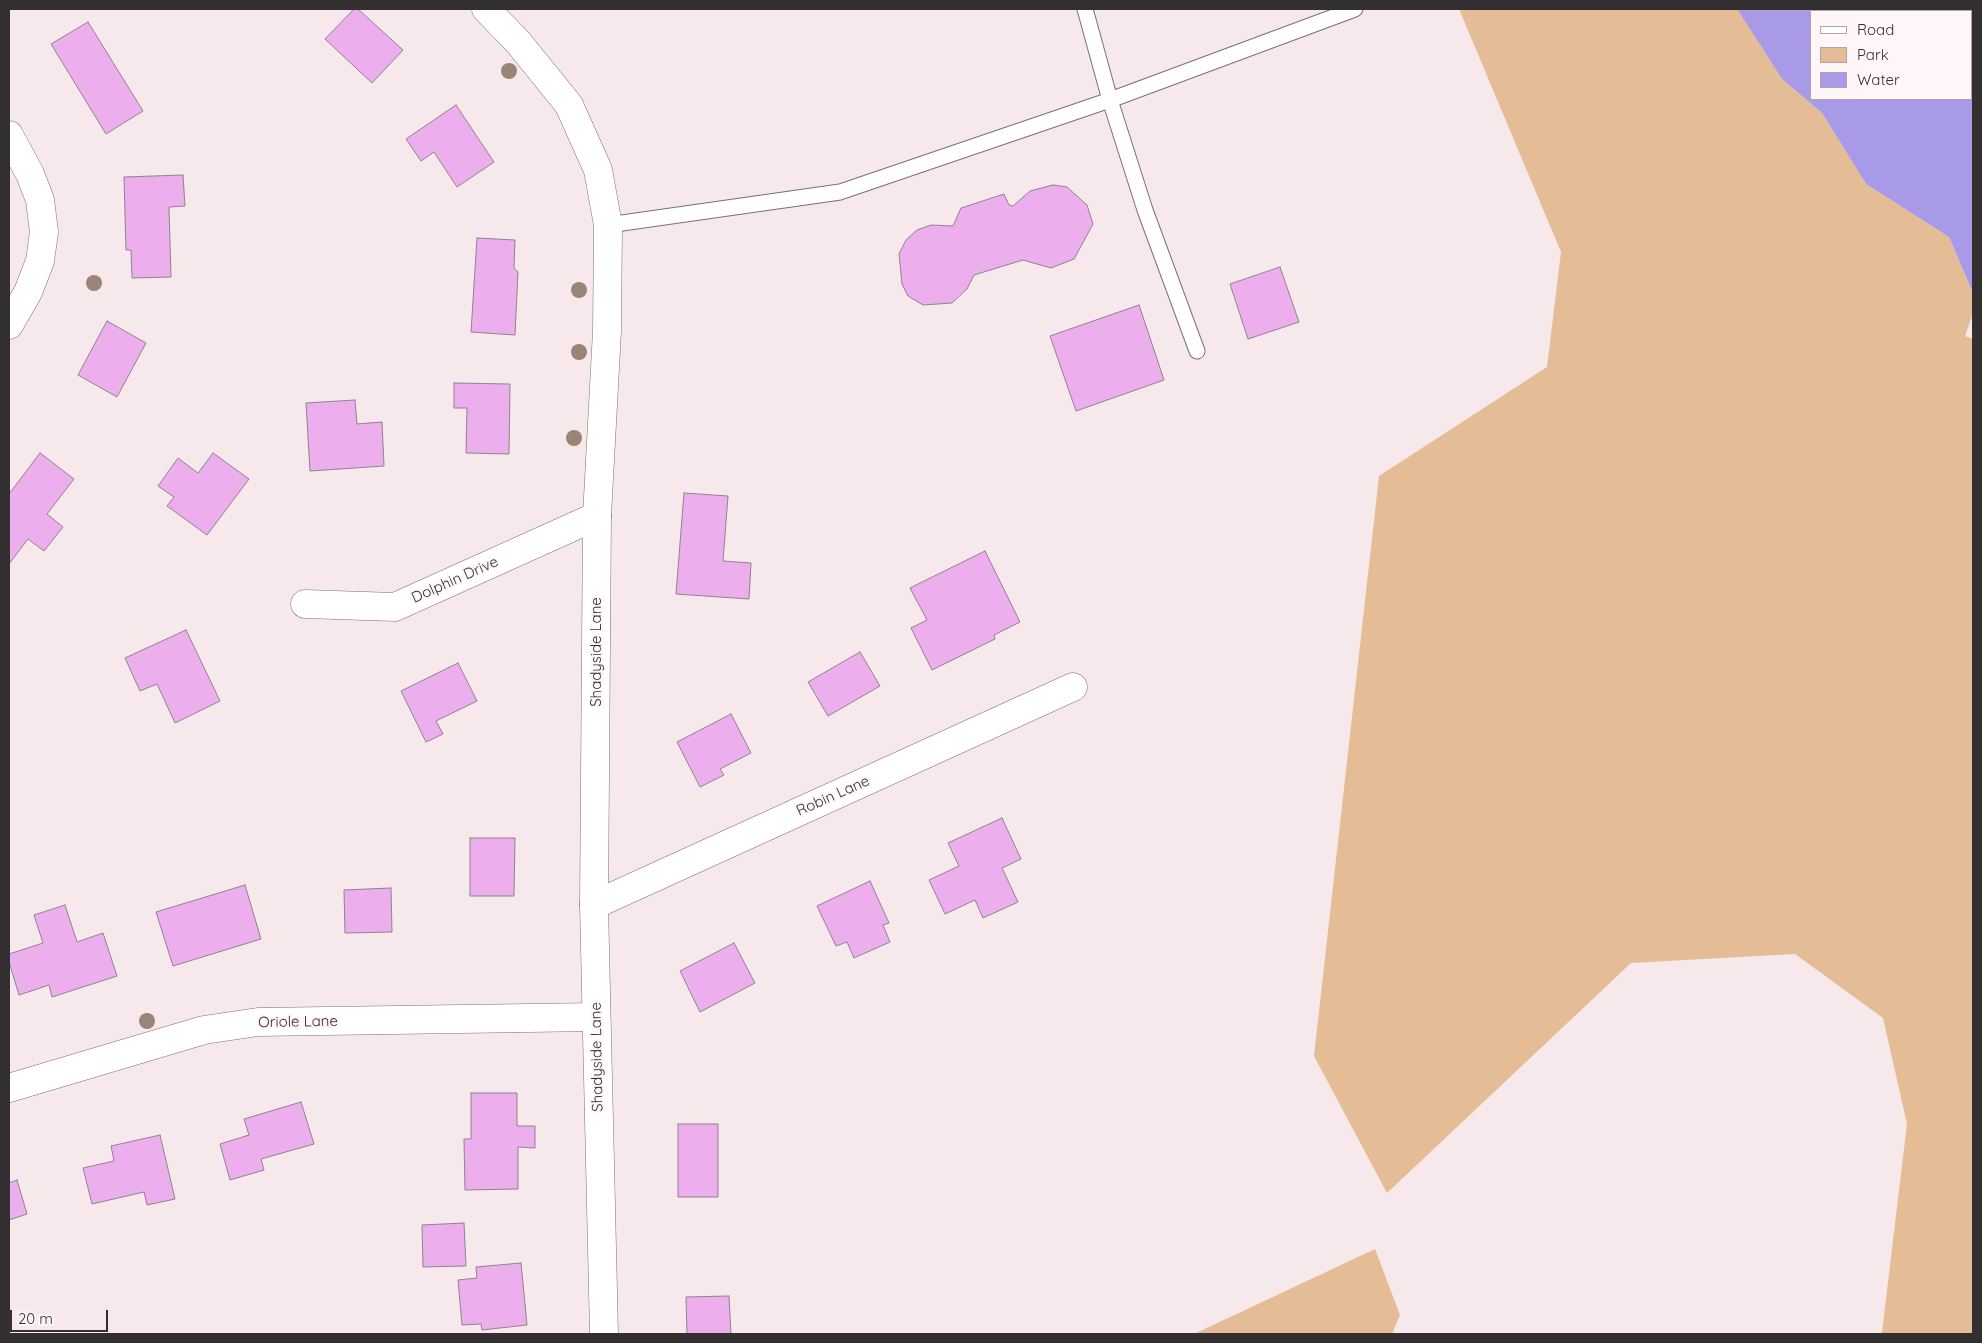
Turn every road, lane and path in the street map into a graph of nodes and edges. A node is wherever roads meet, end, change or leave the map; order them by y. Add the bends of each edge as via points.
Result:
1 (486, 9) edge
2 (1085, 9) edge
3 (1355, 9) edge
4 (1110, 100) junction
5 (9, 135) edge
6 (608, 225) junction
7 (9, 325) edge
8 (1198, 351) dead end
9 (597, 516) junction
10 (305, 604) dead end
11 (1073, 687) dead end
12 (594, 904) junction
13 (596, 1017) junction
14 (9, 1088) edge
15 (604, 1334) edge

1 - 6 street, Shadyside Lane via 518,42 569,105 598,170
2 - 4 lane
3 - 4 lane
4 - 6 lane via 840,192
4 - 8 lane via 1145,210
5 - 7 street via 40,200 44,232 40,261 28,292
6 - 9 street, Shadyside Lane via 607,331
9 - 10 street, Dolphin Drive via 395,607
9 - 12 street, Shadyside Lane
11 - 12 street, Robin Lane
12 - 13 street, Shadyside Lane
13 - 14 street, Oriole Lane via 258,1022 204,1030
13 - 15 street, Shadyside Lane

